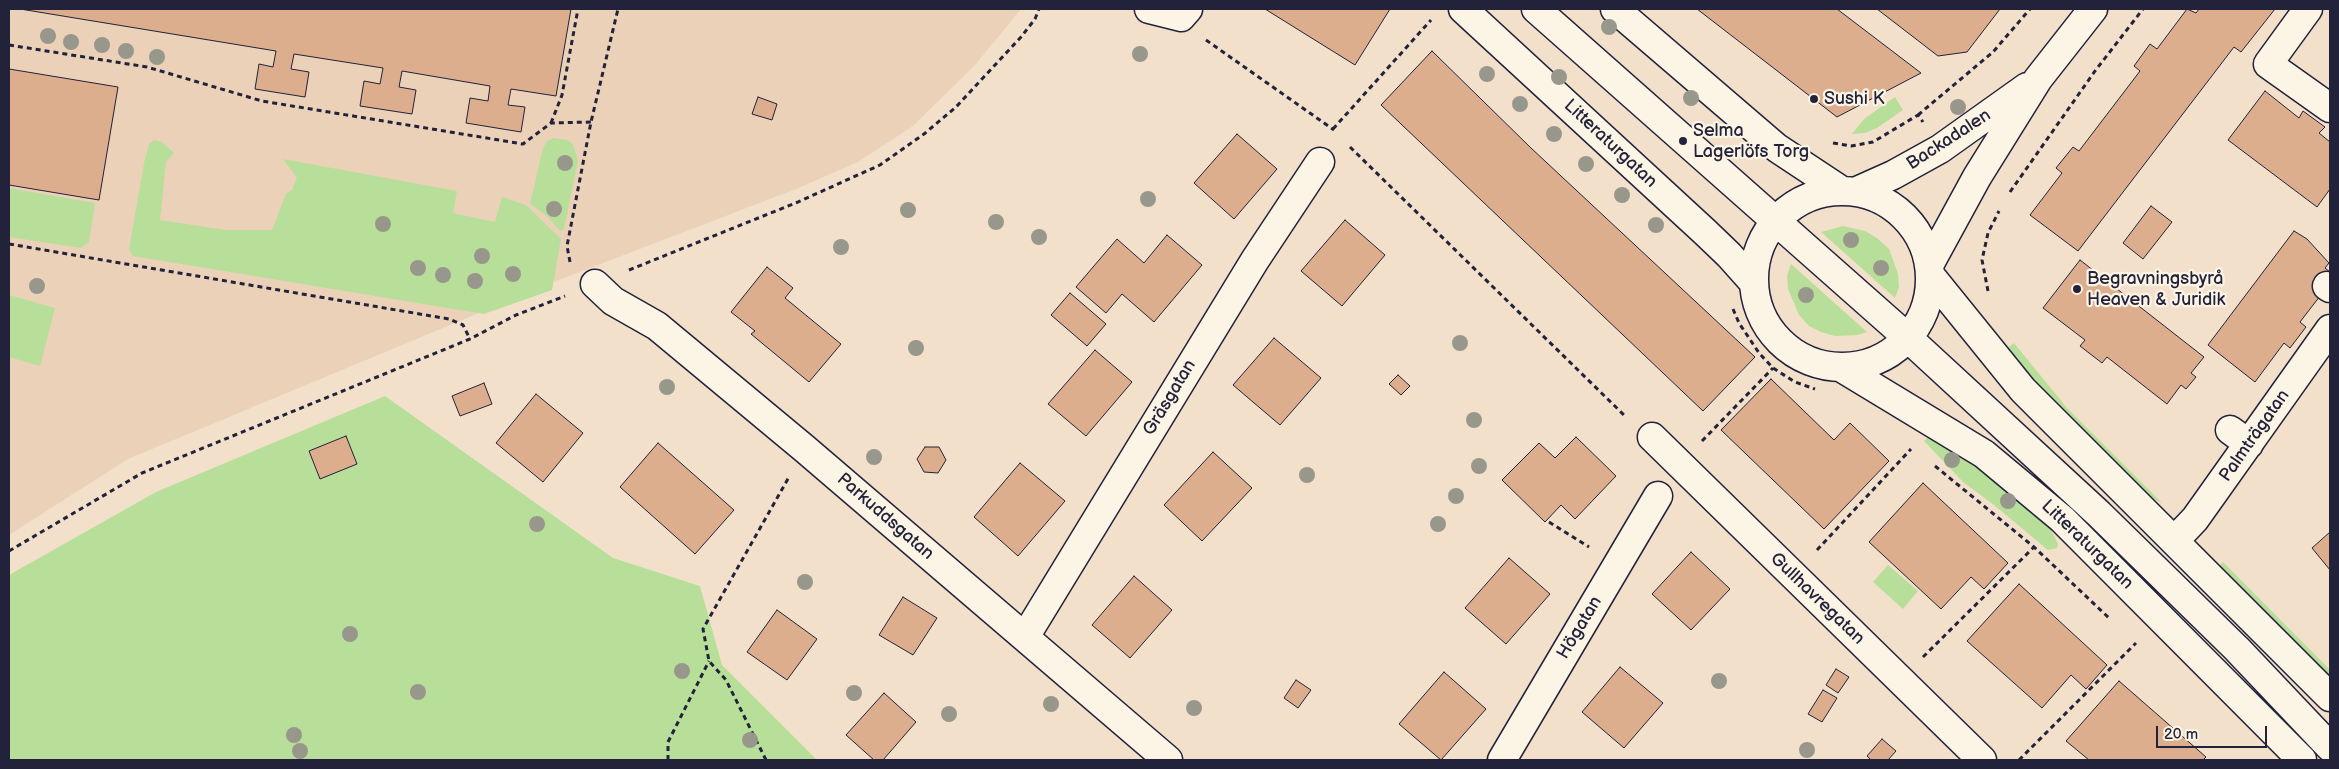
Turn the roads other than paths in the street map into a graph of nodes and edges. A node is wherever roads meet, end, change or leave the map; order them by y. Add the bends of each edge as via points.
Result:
1 (1149, 9) edge
2 (1463, 9) edge
3 (1536, 9) edge
4 (1615, 9) edge
5 (2092, 9) edge
6 (2308, 9) edge
7 (1185, 13) edge
8 (2038, 79) junction
9 (2330, 108) edge
10 (1320, 162) dead end
11 (1848, 191) junction
12 (1775, 222) junction
13 (1930, 270) junction
14 (1754, 283) junction
15 (586, 287) road end
16 (1908, 338) junction
17 (2327, 342) edge
18 (1842, 368) junction
19 (1652, 437) road end
20 (1658, 496) dead end
21 (2175, 540) junction
22 (1025, 636) junction
23 (2330, 697) edge
24 (2330, 747) edge
25 (1168, 760) edge
26 (1502, 760) edge
27 (1982, 760) edge
28 (2302, 760) edge

1 - 7 street
2 - 14 street, Litteraturgatan via 1729,254
3 - 12 street
4 - 11 street, Litteraturgatan via 1777,148
5 - 8 street, Backadalen
6 - 9 street via 2268,64
8 - 11 street, Backadalen via 1940,149 1893,175
8 - 13 street, Backadalen via 1977,177
10 - 22 street, Gräsgatan via 1255,260
11 - 12 street, Litteraturgatan via 1812,196
11 - 13 street, Litteraturgatan via 1881,200 1904,216 1920,238
12 - 14 street, Litteraturgatan via 1761,244
12 - 16 street
13 - 16 street, Litteraturgatan via 1925,309
13 - 21 street, Litteraturgatan via 2023,390
14 - 18 street, Litteraturgatan via 1760,312 1776,338 1812,362
15 - 22 street, Parkuddsgatan via 657,326
16 - 18 street, Litteraturgatan via 1885,357
16 - 24 street via 2099,514 2237,649
17 - 21 street, Palmträgatan via 2239,437 2195,519
18 - 28 street, Litteraturgatan via 1984,454 2062,518
19 - 27 street, Gullhavregatan
20 - 26 street, Högatan
21 - 23 street, Litteraturgatan
22 - 25 street, Parkuddsgatan

